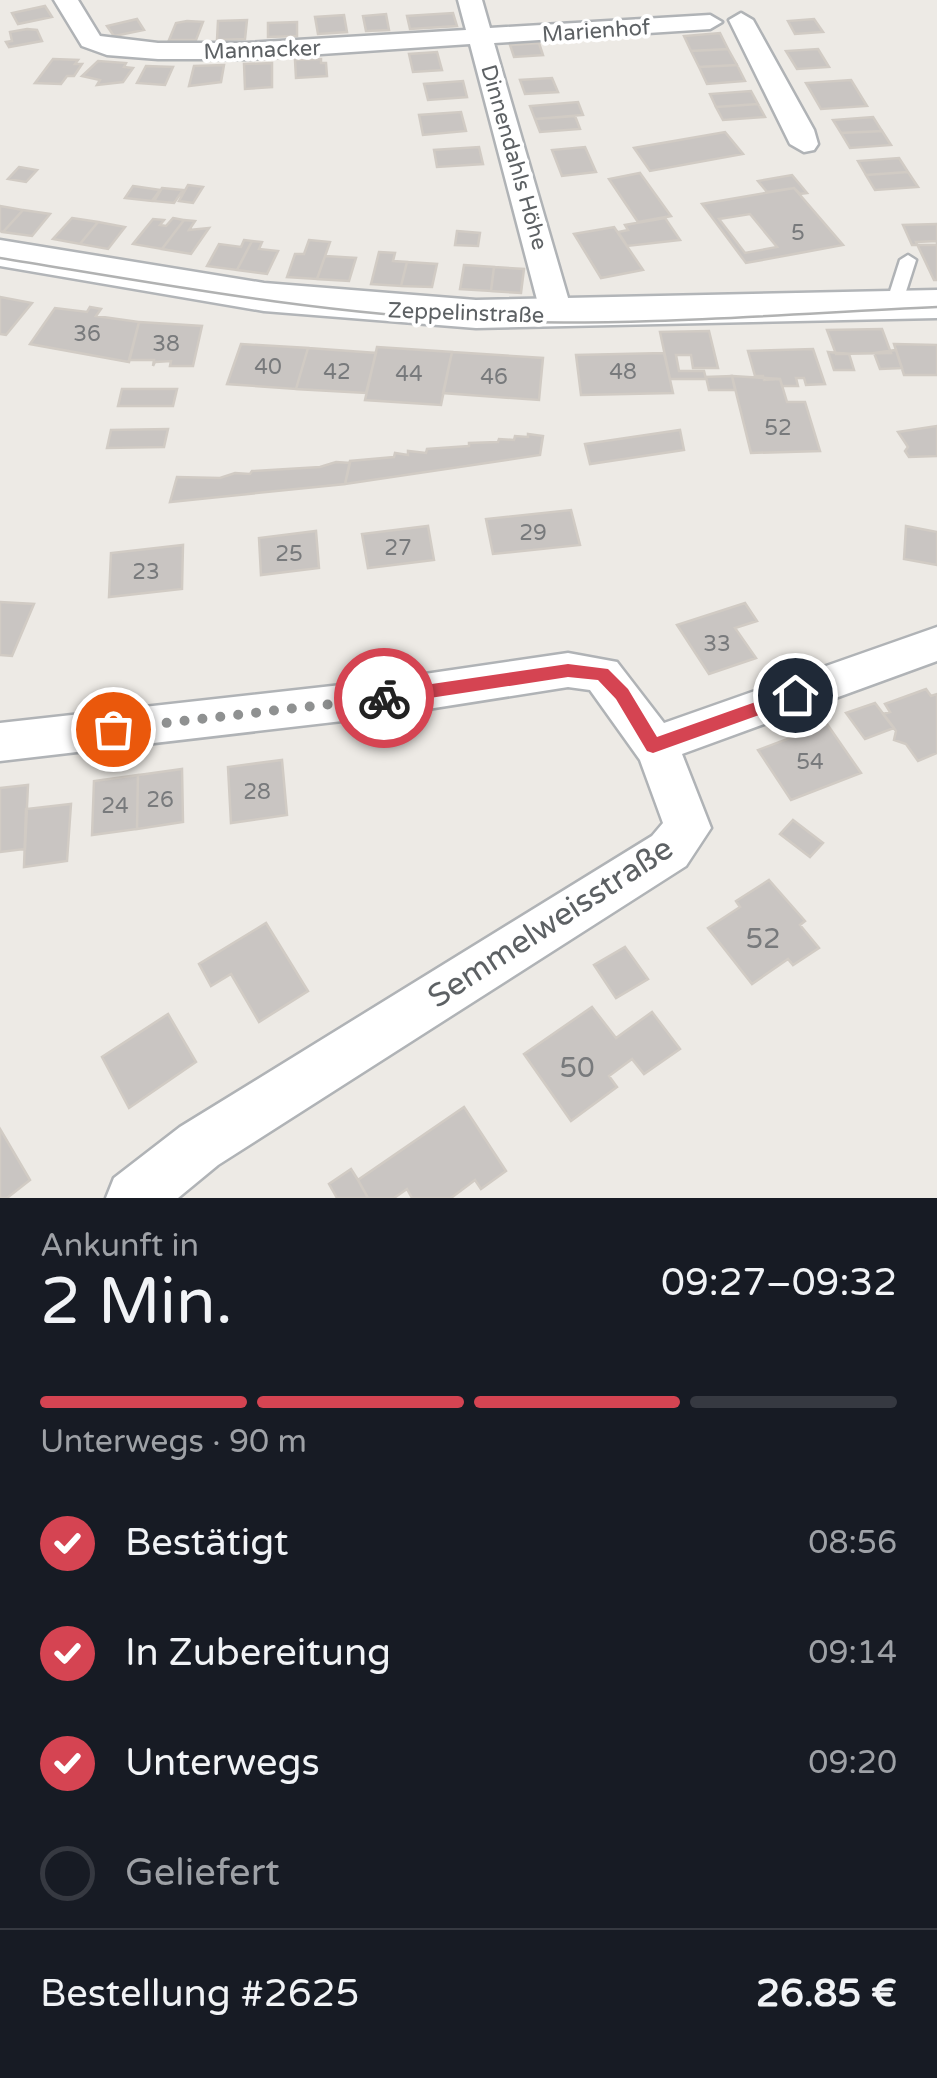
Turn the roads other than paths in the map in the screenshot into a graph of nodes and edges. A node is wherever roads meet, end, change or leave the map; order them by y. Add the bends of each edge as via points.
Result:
1 (66, 0) edge
2 (470, 0) edge
3 (749, 10) edge
4 (704, 11) edge
5 (482, 37) junction
6 (804, 144) dead end
7 (0, 253) edge
8 (908, 260) dead end
9 (916, 304) edge
10 (557, 315) junction
11 (937, 644) edge
12 (0, 742) edge
13 (653, 746) junction
14 (134, 1198) edge

1 - 5 street, Mannacker via 84,35 107,47 247,51
2 - 5 street, Dinnendahls Höhe
3 - 4 street, Marienhof
3 - 6 street
4 - 5 street, Marienhof
5 - 10 street, Dinnendahls Höhe
7 - 10 main road, Zeppelinstraße via 264,297
8 - 9 lane
9 - 10 main road, Zeppelinstraße
11 - 13 street
12 - 13 street via 568,670 602,674
13 - 14 street, Semmelweisstraße via 688,828 669,851 198,1146

